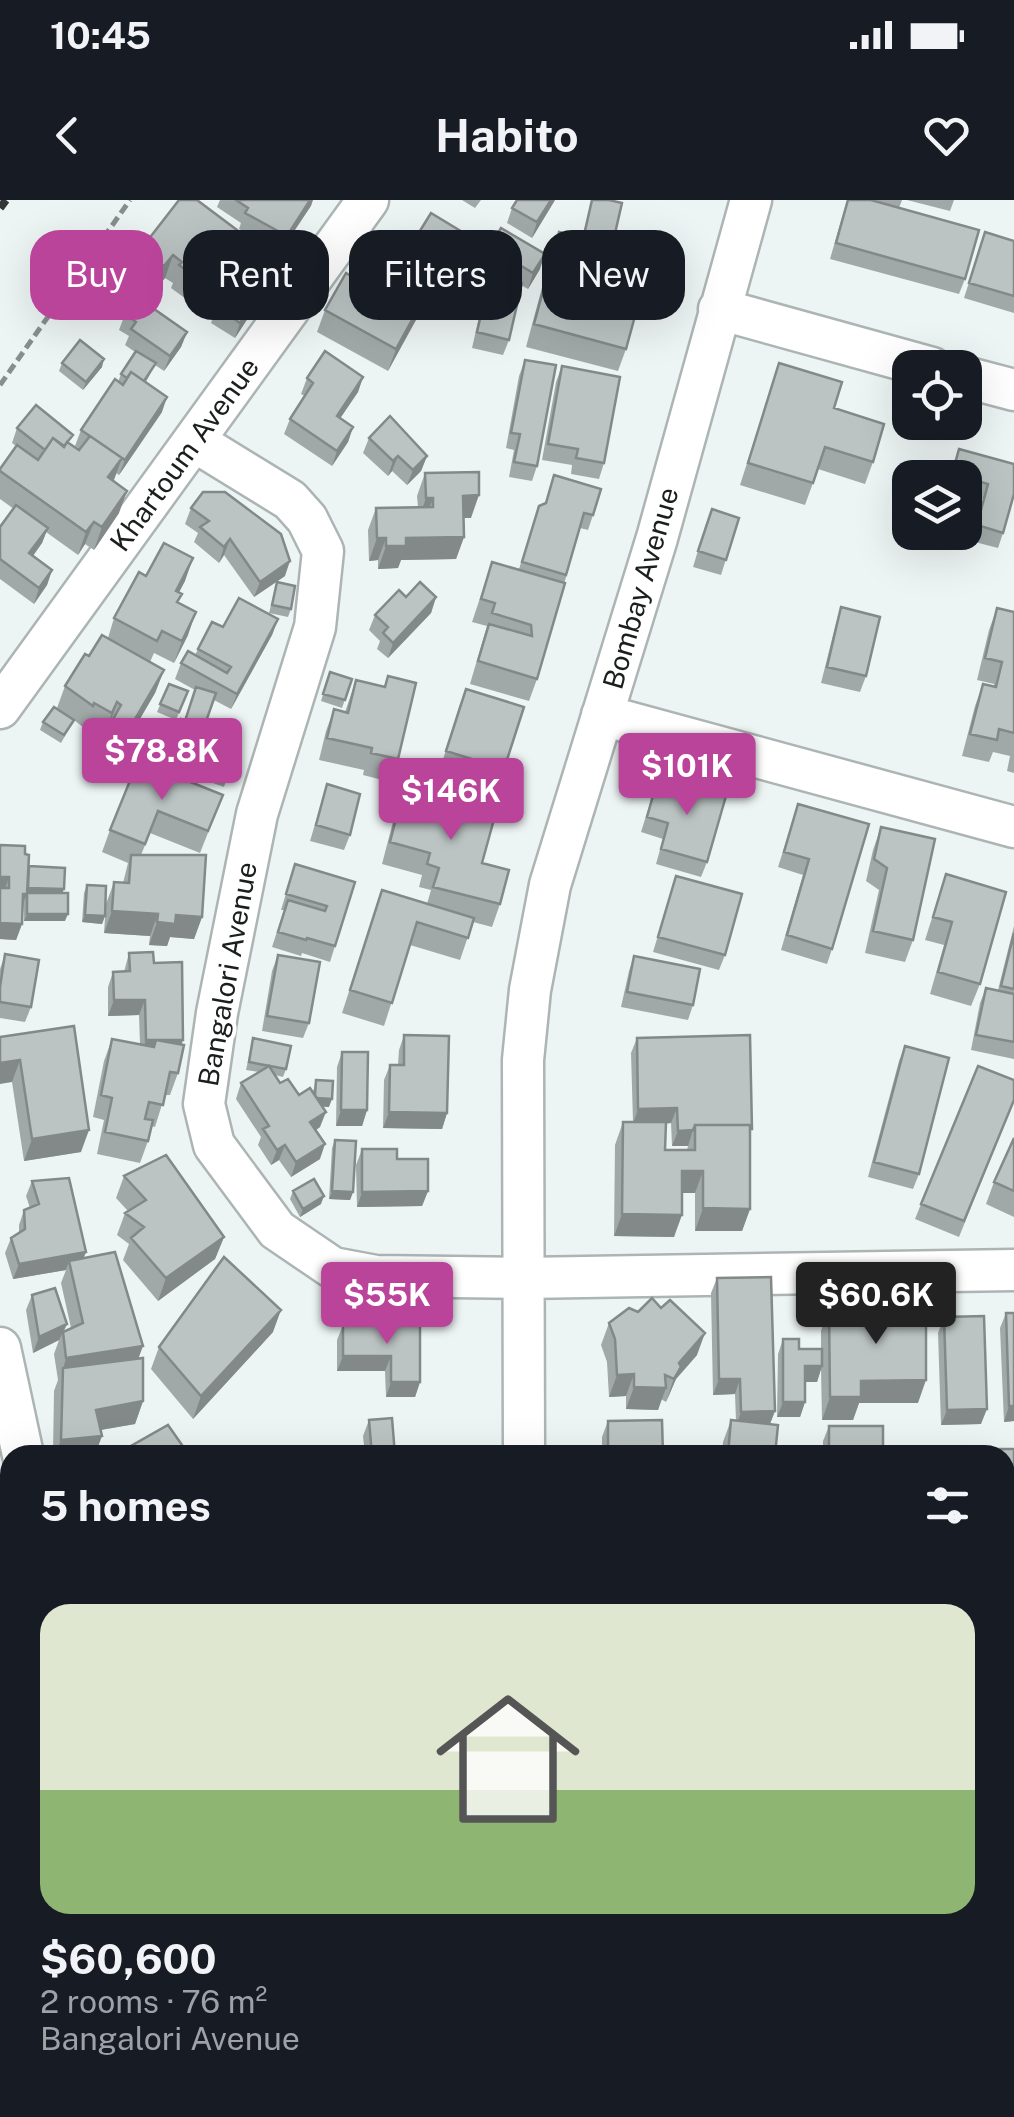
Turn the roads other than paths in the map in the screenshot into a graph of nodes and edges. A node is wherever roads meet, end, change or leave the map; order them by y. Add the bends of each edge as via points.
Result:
1 (368, 200) edge
2 (751, 200) edge
3 (719, 309) junction
4 (892, 357) edge
5 (982, 381) edge
6 (1014, 390) edge
7 (194, 441) junction
8 (0, 708) edge
9 (602, 715) junction
10 (1014, 827) edge
11 (1014, 1270) edge
12 (524, 1278) junction
13 (0, 1348) edge
14 (21, 1445) edge
15 (524, 1445) edge

1 - 7 street, Khartoum Avenue
2 - 3 street, Bombay Avenue
3 - 4 street
3 - 9 street, Bombay Avenue
5 - 6 street
7 - 8 street, Khartoum Avenue
7 - 12 street, Bangalori Avenue via 290,500 322,551 315,627 257,814 236,914 204,1104 214,1145 277,1230 333,1268 376,1276
9 - 10 street
9 - 12 street, Bombay Avenue via 550,885 530,990 523,1060
11 - 12 street, Bangalori Avenue
12 - 15 street, Bombay Avenue
13 - 14 street

